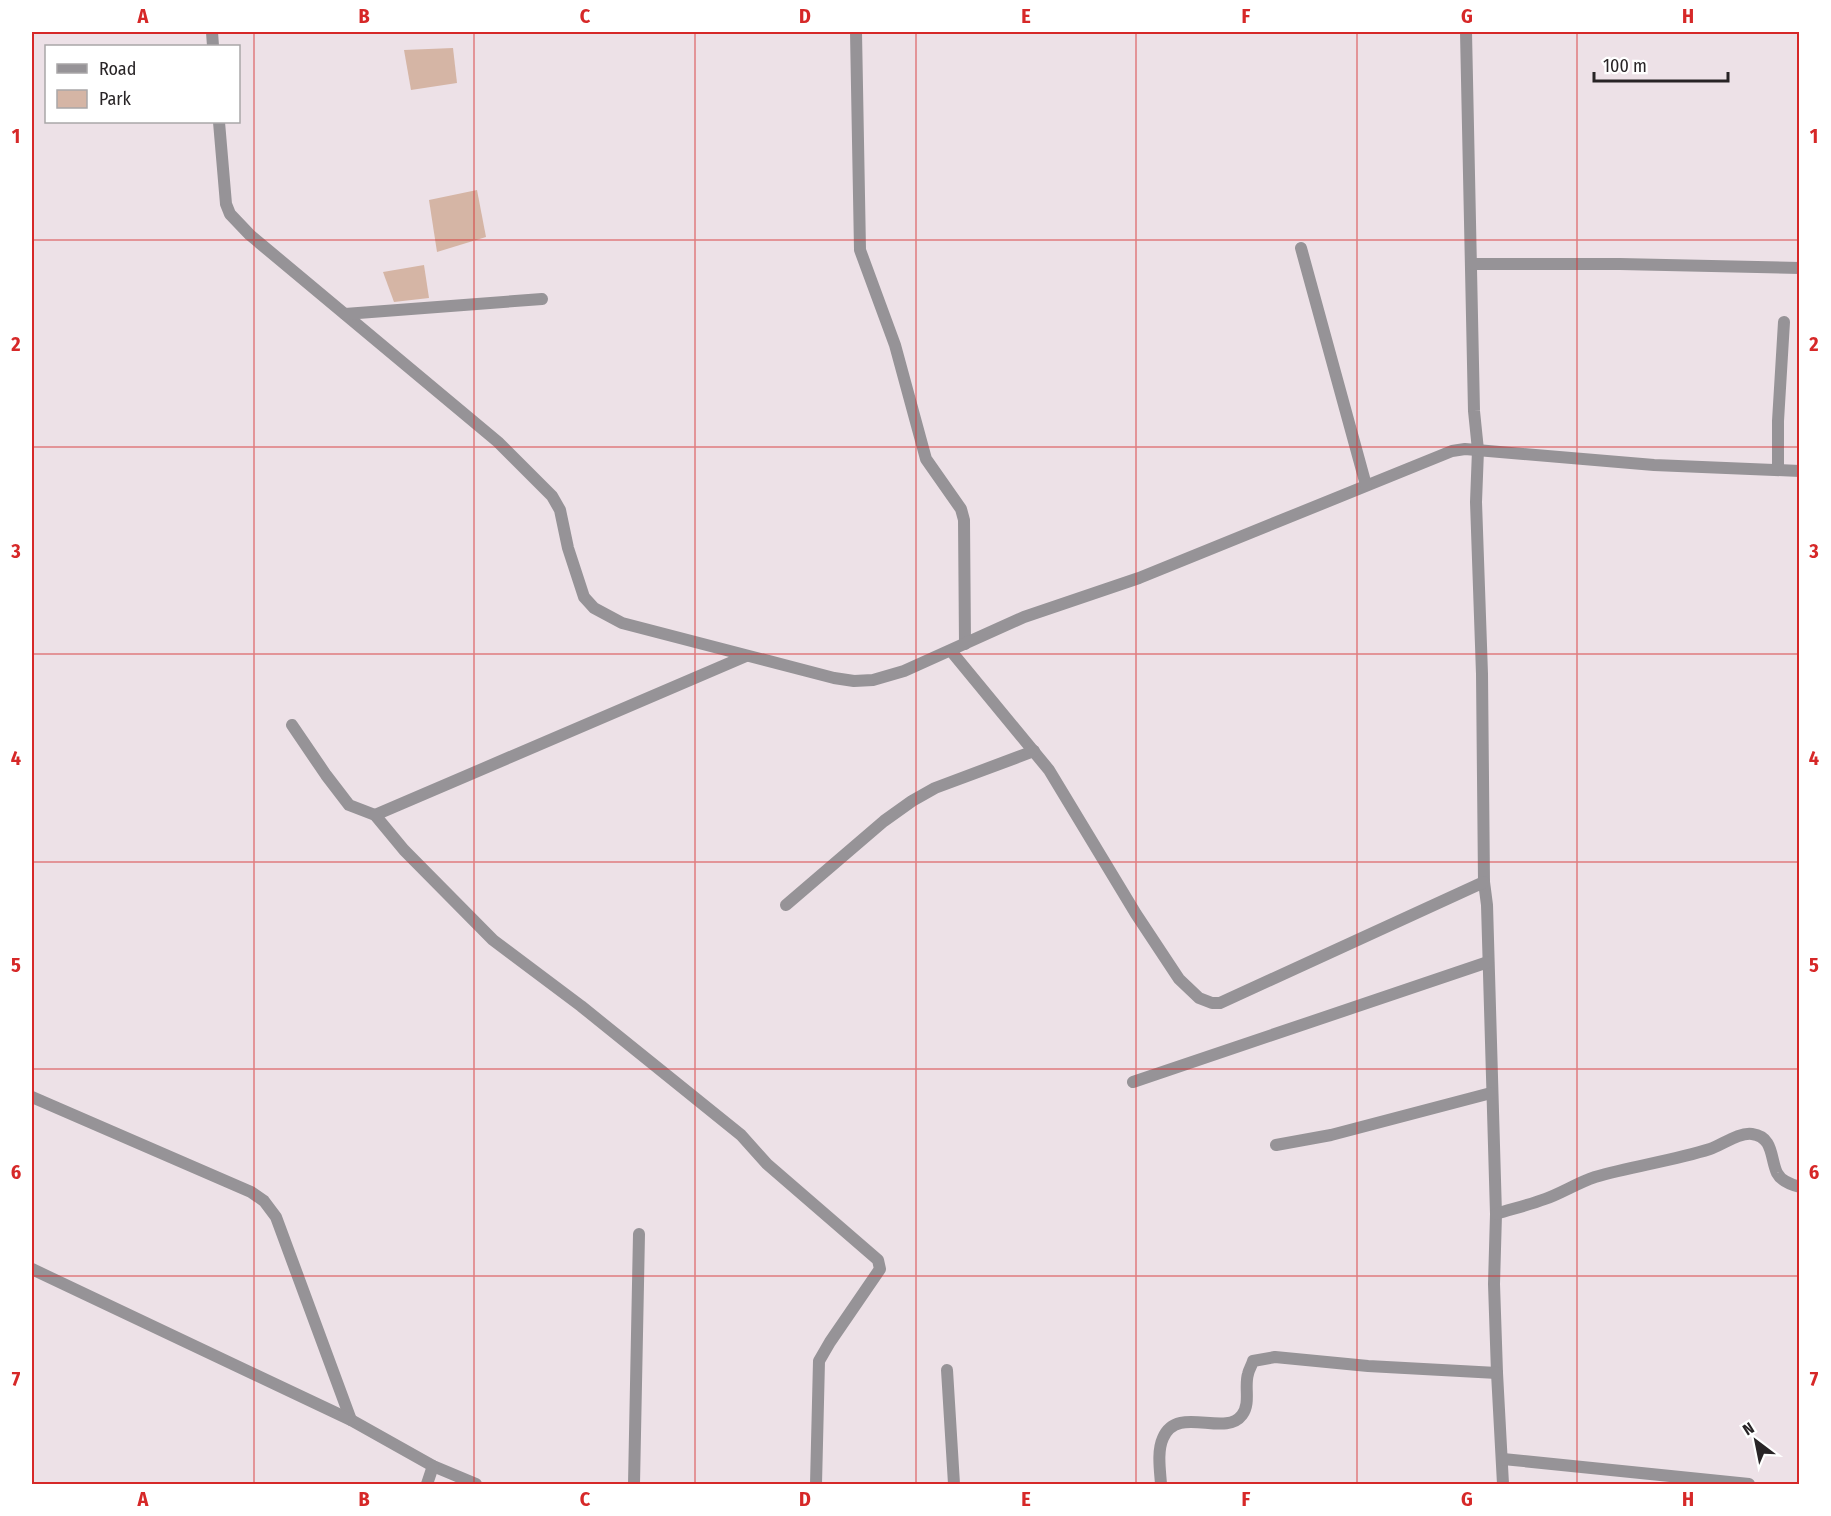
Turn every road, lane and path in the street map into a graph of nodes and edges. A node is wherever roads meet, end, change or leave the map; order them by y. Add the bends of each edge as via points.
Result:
1 (856, 32) edge
2 (1466, 32) edge
3 (219, 123) edge
4 (1301, 248) dead end
5 (1471, 264) junction
6 (1800, 267) edge
7 (542, 299) dead end
8 (345, 314) junction
9 (1784, 322) dead end
10 (1478, 450) junction
11 (1778, 470) junction
12 (1800, 471) edge
13 (1366, 485) junction
14 (965, 644) junction
15 (951, 651) junction
16 (746, 656) junction
17 (292, 725) dead end
18 (1034, 751) junction
19 (375, 815) junction
20 (1484, 882) junction
21 (786, 905) dead end
22 (1488, 962) junction
23 (1133, 1082) dead end
24 (1491, 1093) junction
25 (32, 1097) edge
26 (1276, 1145) dead end
27 (1800, 1187) edge
28 (1496, 1214) junction
29 (639, 1234) dead end
30 (32, 1269) edge
31 (947, 1370) dead end
32 (1497, 1373) junction
33 (351, 1420) junction
34 (1503, 1459) junction
35 (433, 1466) junction
36 (427, 1485) edge
37 (476, 1485) edge
38 (634, 1485) edge
39 (816, 1485) edge
40 (954, 1485) edge
41 (1161, 1485) edge
42 (1503, 1485) edge
43 (1749, 1485) edge

1 - 14 street via 860,250 895,345 926,459 961,509 964,520
2 - 5 street
3 - 8 street via 230,214
4 - 13 street
5 - 6 street
5 - 10 street
7 - 8 street
8 - 16 street via 498,442 552,496 560,510 580,587 588,603 622,623
9 - 11 street
10 - 11 street via 1654,465
10 - 13 street via 1452,451
10 - 20 street
11 - 12 street
13 - 14 street via 1139,578 1024,617
14 - 15 street
15 - 16 street via 904,671 854,681
15 - 18 street
16 - 19 street
17 - 19 street via 349,805
18 - 20 street via 1179,979 1198,998 1212,1003 1220,1003
18 - 21 street via 935,788 912,801
19 - 39 street via 493,940 581,1005 741,1135 767,1164 878,1260 880,1269 819,1361
20 - 22 street
22 - 23 street
22 - 24 street
24 - 26 street via 1331,1135
24 - 28 street
25 - 33 street via 252,1192 264,1201 276,1217
27 - 28 street via 1778,1175 1771,1148 1762,1137 1751,1133 1712,1148 1596,1177 1547,1199
28 - 32 street
29 - 38 street
30 - 33 street
31 - 40 street
32 - 34 street
32 - 41 street via 1275,1357 1253,1361 1247,1374 1247,1402 1242,1415 1230,1424 1183,1422 1169,1427 1162,1439
33 - 35 street
34 - 42 street
34 - 43 street
35 - 36 street
35 - 37 street

